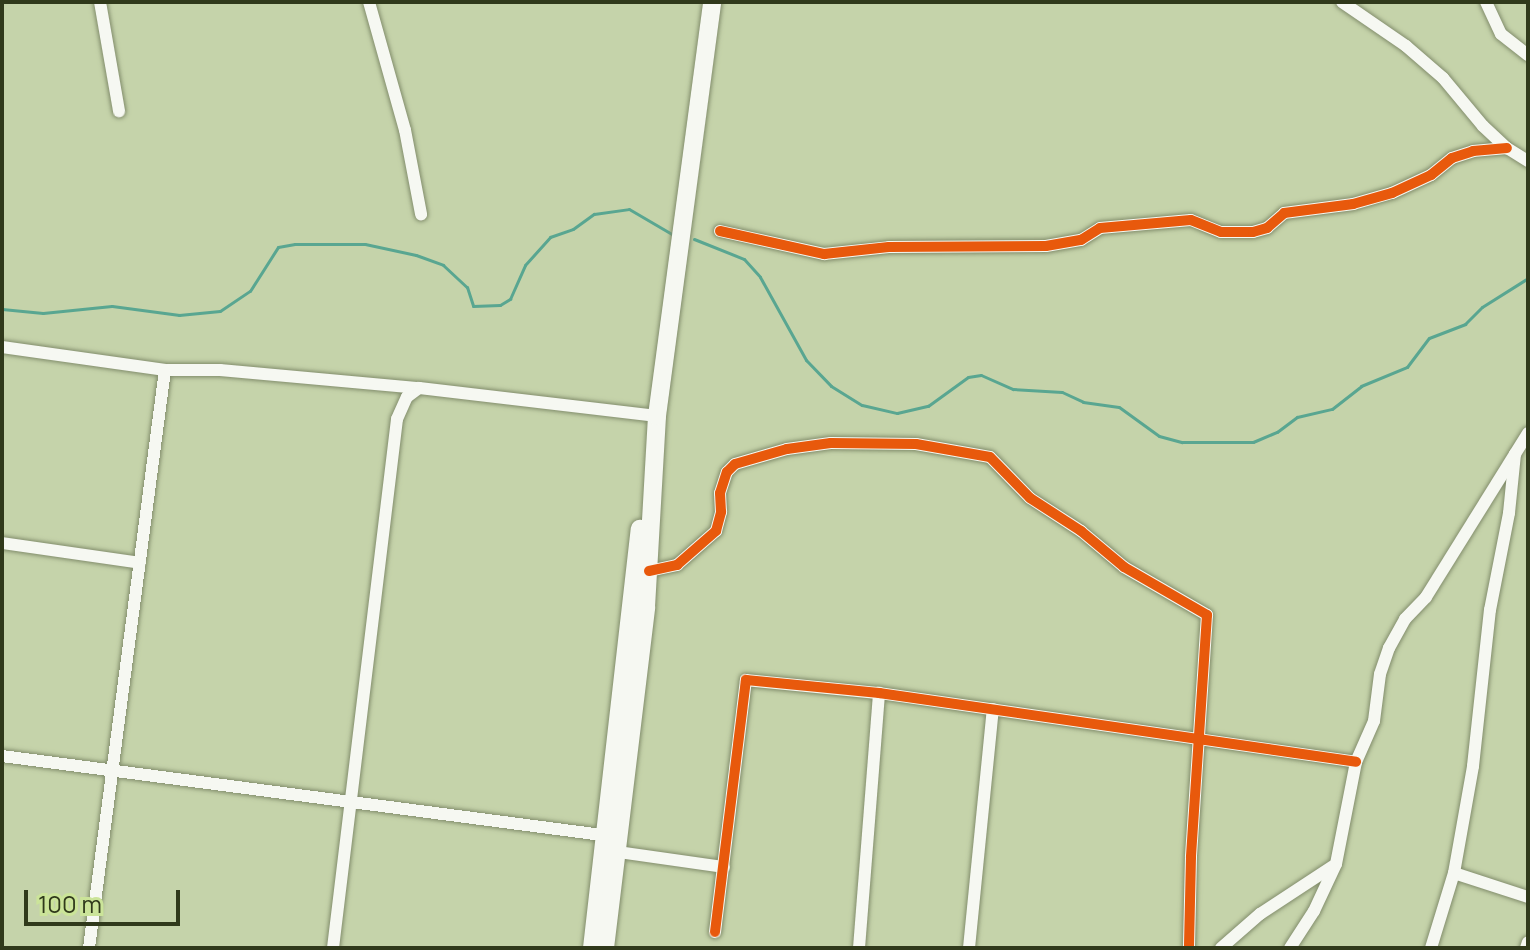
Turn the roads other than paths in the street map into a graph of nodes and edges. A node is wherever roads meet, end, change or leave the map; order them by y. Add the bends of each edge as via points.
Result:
1 (100, 2) edge
2 (369, 2) edge
3 (712, 2) edge
4 (1342, 2) edge
5 (1486, 2) edge
6 (1528, 55) edge
7 (119, 111) dead end
8 (1507, 148) junction
9 (1528, 161) edge
10 (421, 214) dead end
11 (720, 231) dead end
12 (2, 347) edge
13 (165, 370) junction
14 (419, 388) junction
15 (657, 416) junction
16 (1528, 433) edge
17 (1515, 454) junction
18 (652, 479) junction
19 (2, 543) edge
20 (140, 563) junction
21 (649, 571) junction
22 (879, 693) junction
23 (993, 709) junction
24 (1199, 737) junction
25 (2, 756) edge
26 (1356, 762) junction
27 (110, 770) junction
28 (350, 801) junction
29 (611, 843) junction
30 (1336, 864) junction
31 (724, 867) junction
32 (1454, 873) junction
33 (1528, 897) edge
34 (715, 932) dead end
35 (1528, 942) edge
36 (89, 948) edge
37 (333, 948) edge
38 (592, 948) edge
39 (605, 948) edge
40 (859, 948) edge
41 (969, 948) edge
42 (1189, 948) edge
43 (1221, 948) edge
44 (1290, 948) edge
45 (1431, 948) edge
46 (1526, 948) edge

1 - 7 street
2 - 10 street via 405,130
3 - 15 main road
4 - 8 street via 1443,78
5 - 6 street via 1501,34
8 - 9 street
8 - 11 street via 1452,158 1431,175 1392,193 1284,213 1253,232 1221,232 1191,220 1100,228 1081,240 1046,246 889,247 824,254
12 - 13 street
13 - 14 street
13 - 20 street
14 - 15 street
14 - 28 street via 407,397 397,419
15 - 18 main road
16 - 17 street
17 - 26 street via 1389,648 1374,721
17 - 32 street
18 - 21 main road
18 - 29 main road via 641,517
19 - 20 street
20 - 27 street
21 - 24 street via 677,565 716,531 727,472 745,460 831,443 916,444 990,457 1030,498 1124,567 1207,615
21 - 29 main road
22 - 23 street
22 - 31 street via 746,680
22 - 40 street
23 - 24 street
23 - 41 street
24 - 26 street
24 - 42 street
25 - 27 street
26 - 30 street
27 - 28 street
27 - 36 street
28 - 29 street
28 - 37 street
29 - 31 street
29 - 38 main road
29 - 39 main road
30 - 43 street via 1260,914
30 - 44 street
31 - 34 street
32 - 33 street
32 - 45 street
35 - 46 street

